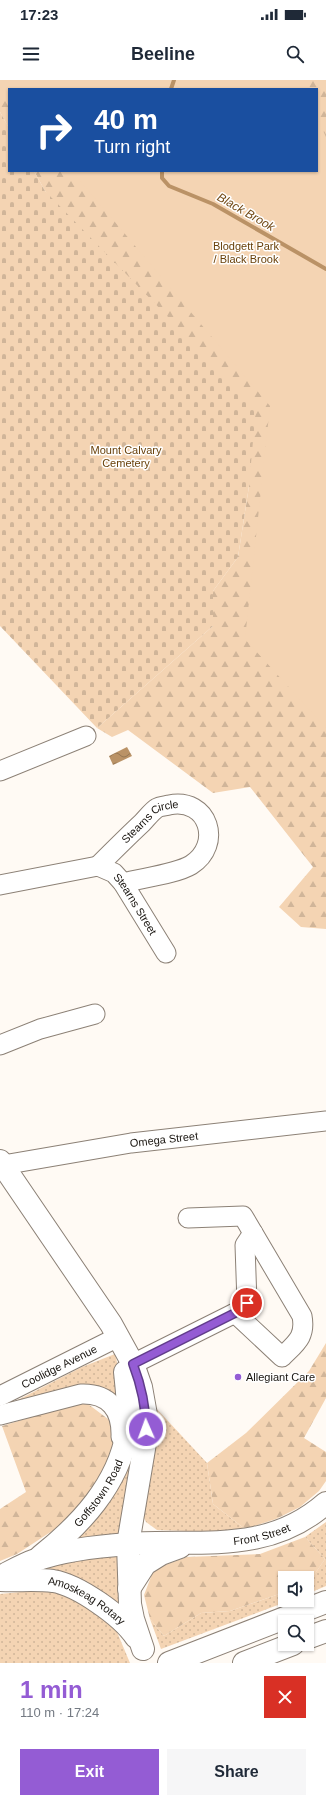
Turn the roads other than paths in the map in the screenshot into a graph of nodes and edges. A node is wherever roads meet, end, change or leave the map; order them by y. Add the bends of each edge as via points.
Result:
1 (86, 736) dead end
2 (0, 771) edge
3 (98, 866) junction
4 (123, 883) junction
5 (0, 885) edge
6 (166, 953) dead end
7 (95, 1014) dead end
8 (0, 1045) edge
9 (326, 1121) edge
10 (2, 1163) edge
11 (188, 1218) dead end
12 (254, 1233) junction
13 (235, 1313) junction
14 (118, 1337) junction
15 (133, 1364) junction
16 (0, 1396) edge
17 (0, 1415) edge
18 (121, 1456) junction
19 (326, 1503) edge
20 (135, 1507) junction
21 (190, 1543) junction
22 (128, 1544) junction
23 (36, 1560) junction
24 (0, 1577) edge
25 (0, 1580) edge
26 (129, 1589) junction
27 (326, 1602) edge
28 (326, 1631) edge
29 (314, 1635) edge
30 (278, 1650) edge
31 (146, 1656) edge
32 (169, 1663) edge
33 (244, 1663) edge

1 - 2 street
3 - 4 street, Stearns Street via 114,873
3 - 4 street, Stearns Circle via 158,808 175,804 190,806 202,813 209,828 209,839 202,854 191,865
3 - 5 street
4 - 6 street, Stearns Street
7 - 8 street via 40,1029
9 - 10 street, Omega Street via 131,1143
10 - 14 main road, Goffstown Road via 100,1306
11 - 12 street via 243,1216
12 - 13 street via 245,1245 247,1303
12 - 13 street via 302,1316 304,1327 300,1339 282,1357
13 - 15 street
14 - 15 main road, Goffstown Road
14 - 16 street, Coolidge Avenue
14 - 18 main road, Goffstown Road via 129,1410
15 - 20 main road, Goffstown Road via 141,1386 146,1415 144,1451
17 - 18 street via 81,1394 102,1398 112,1404 117,1412
18 - 23 main road, Goffstown Road via 109,1483 81,1520
19 - 21 main road, Front Street via 306,1518 279,1532 242,1540
20 - 21 main road via 139,1530
20 - 22 main road, Goffstown Road
21 - 22 main road, Front Street
21 - 26 main road via 161,1554 145,1564
22 - 23 main road via 70,1552
22 - 26 main road, Goffstown Road
23 - 24 main road
25 - 31 main road, Amoskeag Rotary via 54,1582 81,1592 124,1621
26 - 31 main road, Goffstown Road via 133,1619
27 - 32 main road
28 - 29 main road
30 - 33 main road

